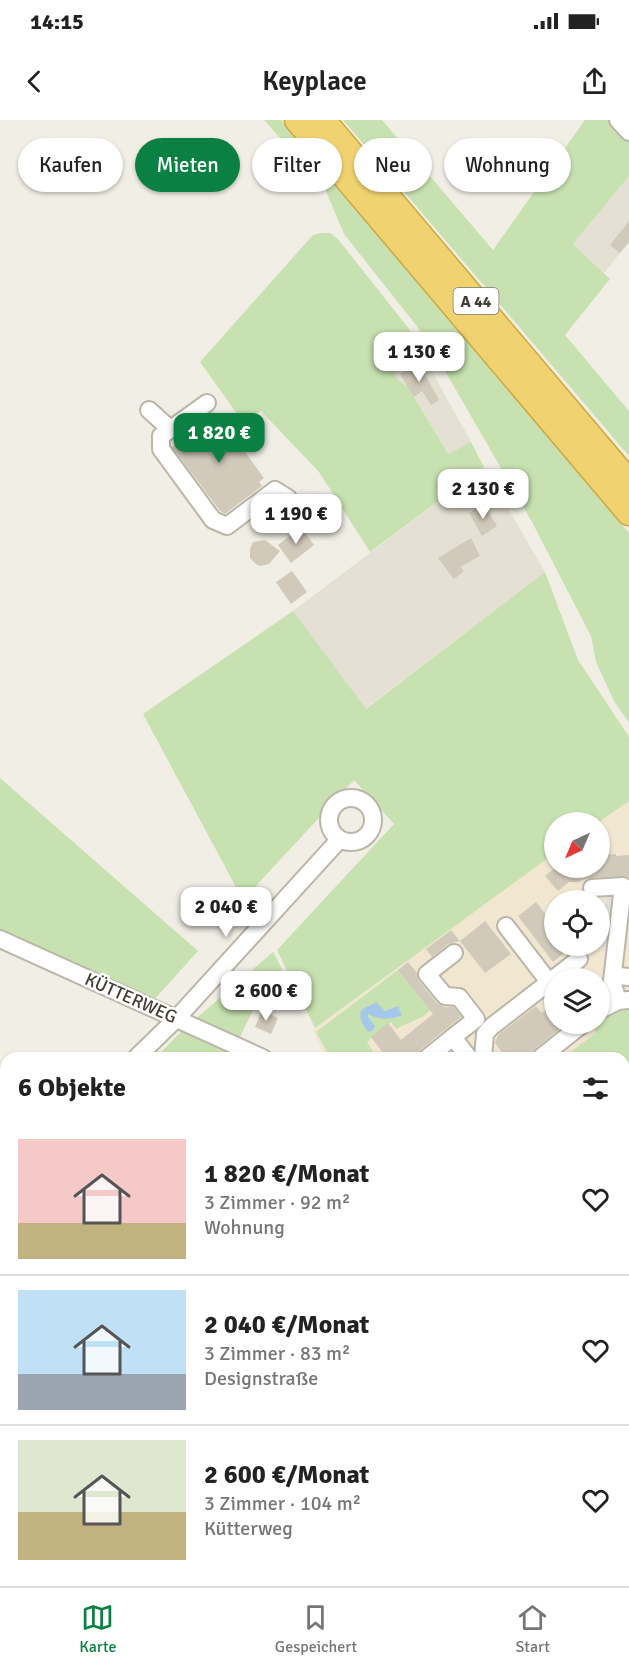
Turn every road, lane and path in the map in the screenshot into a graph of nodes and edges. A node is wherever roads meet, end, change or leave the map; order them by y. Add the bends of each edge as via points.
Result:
1 (297, 120) edge
2 (323, 120) edge
3 (618, 120) edge
4 (629, 132) edge
5 (207, 403) dead end
6 (149, 410) dead end
7 (170, 429) junction
8 (629, 482) edge
9 (288, 498) dead end
10 (629, 513) edge
11 (339, 840) dead end
12 (592, 888) dead end
13 (506, 926) dead end
14 (0, 939) edge
15 (454, 953) dead end
16 (579, 959) dead end
17 (567, 968) edge
18 (544, 975) edge
19 (629, 977) edge
20 (612, 981) junction
21 (544, 986) edge
22 (624, 1001) edge
23 (177, 1018) junction
24 (570, 1034) edge
25 (453, 1037) junction
26 (142, 1052) edge
27 (249, 1052) edge
28 (434, 1052) edge
29 (464, 1052) edge
30 (484, 1052) edge
31 (548, 1052) edge

1 - 10 highway, A 44
2 - 8 highway, A 44
3 - 4 street
5 - 7 street
6 - 7 street
7 - 9 street via 162,436 161,449 213,519 227,525 275,490
11 - 23 street
12 - 20 street via 623,886
13 - 18 street
14 - 23 street, KÜTTERWEG
15 - 25 street via 427,974 445,996 459,997 476,1018
16 - 17 street
19 - 20 street via 619,976
20 - 22 street
21 - 30 street via 491,1027 485,1034
23 - 26 street
23 - 27 street, KÜTTERWEG
24 - 31 street
25 - 28 street
25 - 29 street

